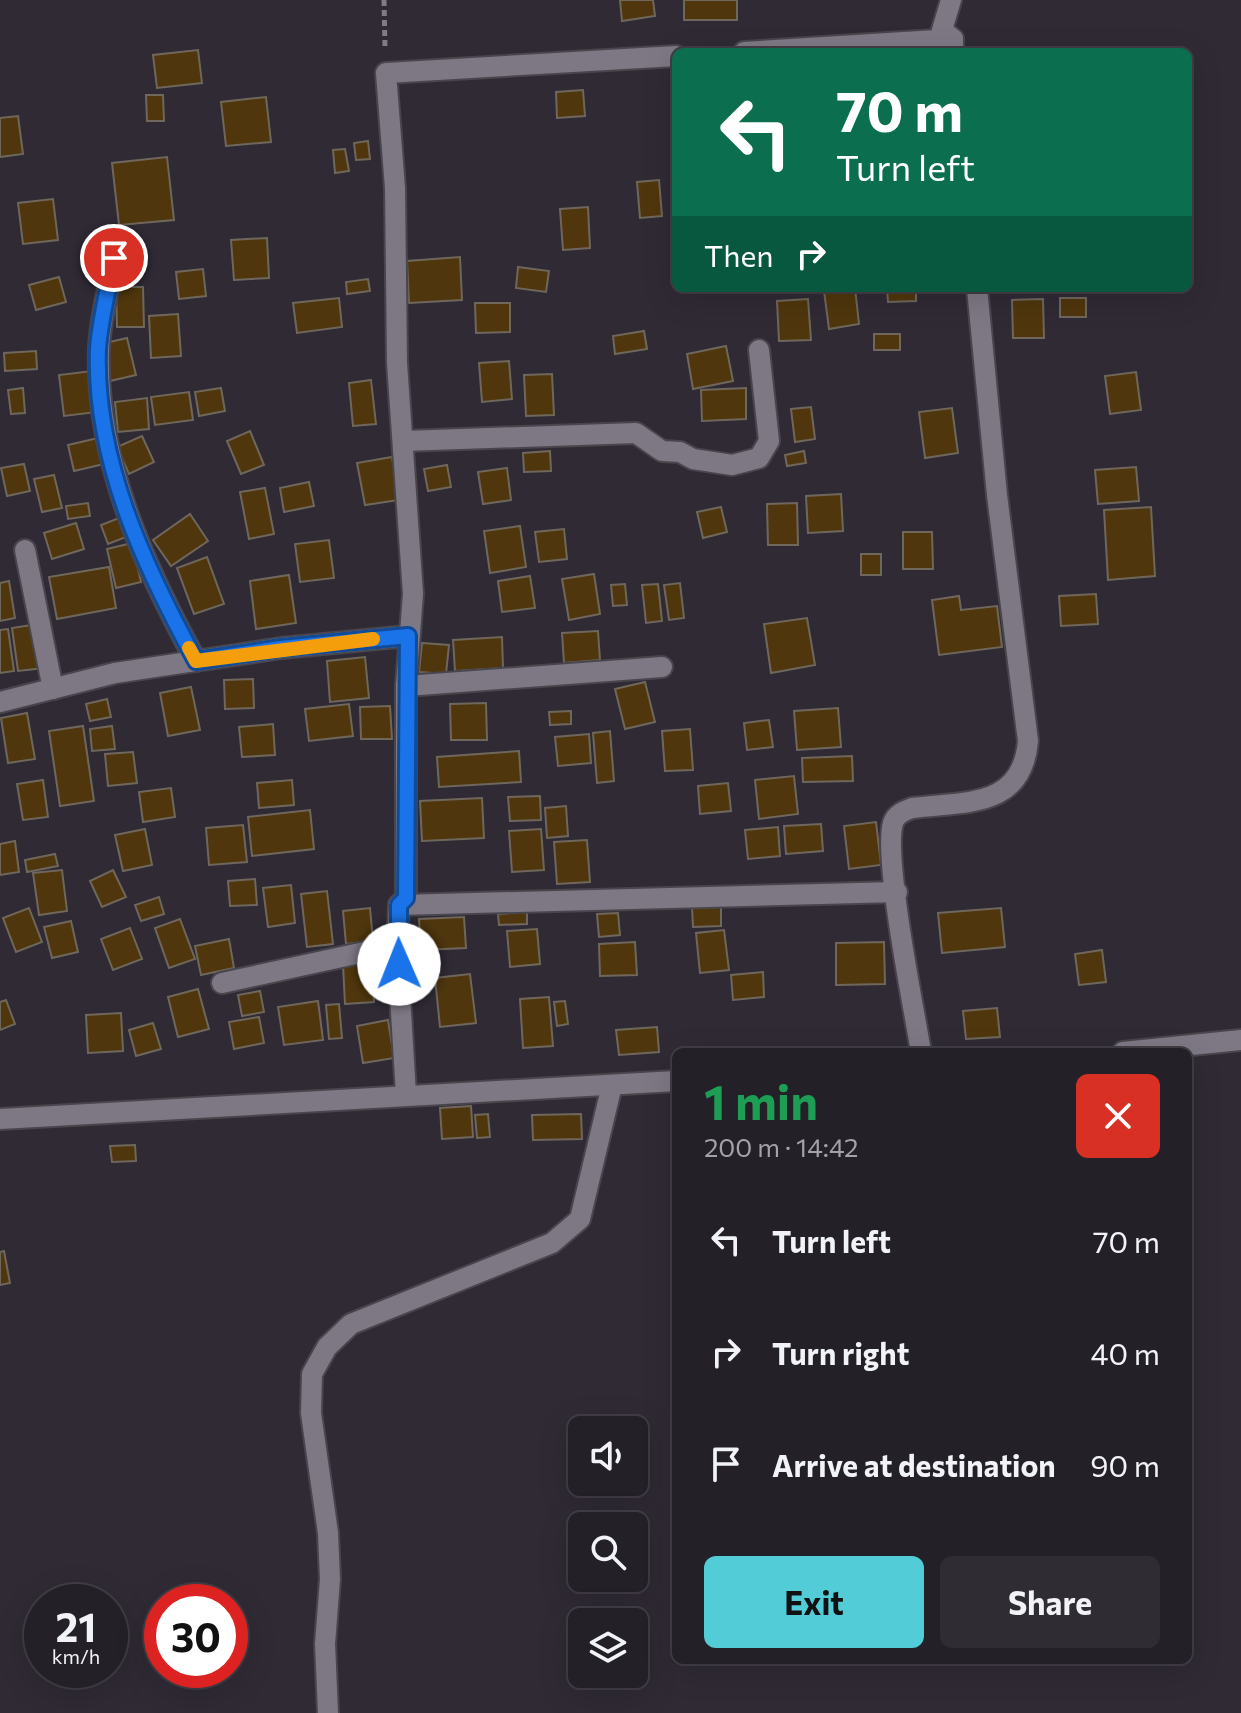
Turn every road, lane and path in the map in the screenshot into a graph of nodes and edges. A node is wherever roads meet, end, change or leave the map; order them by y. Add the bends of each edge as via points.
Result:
1 (384, 0) edge
2 (951, 0) edge
3 (953, 46) edge
4 (883, 48) edge
5 (672, 56) edge
6 (386, 73) junction
7 (114, 258) dead end
8 (977, 292) edge
9 (759, 350) dead end
10 (404, 441) junction
11 (25, 550) dead end
12 (408, 636) junction
13 (196, 661) junction
14 (662, 667) dead end
15 (406, 686) junction
16 (53, 689) junction
17 (0, 702) edge
18 (897, 892) junction
19 (399, 905) junction
20 (397, 945) junction
21 (222, 983) dead end
22 (1241, 1040) edge
23 (920, 1048) edge
24 (1162, 1048) edge
25 (672, 1081) edge
26 (612, 1085) junction
27 (406, 1095) junction
28 (0, 1119) edge
29 (328, 1713) edge

1 - 6 path
2 - 3 street via 942,30
3 - 4 street
5 - 6 street
6 - 10 street
7 - 13 street via 98,347 112,470 166,605
8 - 18 street via 1028,741 1026,761 1019,778 1003,792 900,813 891,841
9 - 10 street via 769,441 765,453 746,462 732,465 662,451 636,433
10 - 12 street via 413,594
11 - 16 street
12 - 13 street
12 - 15 street
13 - 16 street
14 - 15 street
15 - 19 street via 406,898
16 - 17 street
18 - 19 street
18 - 23 street
19 - 20 street
20 - 21 street
20 - 27 street
22 - 24 street
25 - 26 street
26 - 27 street
26 - 29 street via 580,1219 552,1243 351,1324 327,1347 312,1374 311,1413 328,1533
27 - 28 street

